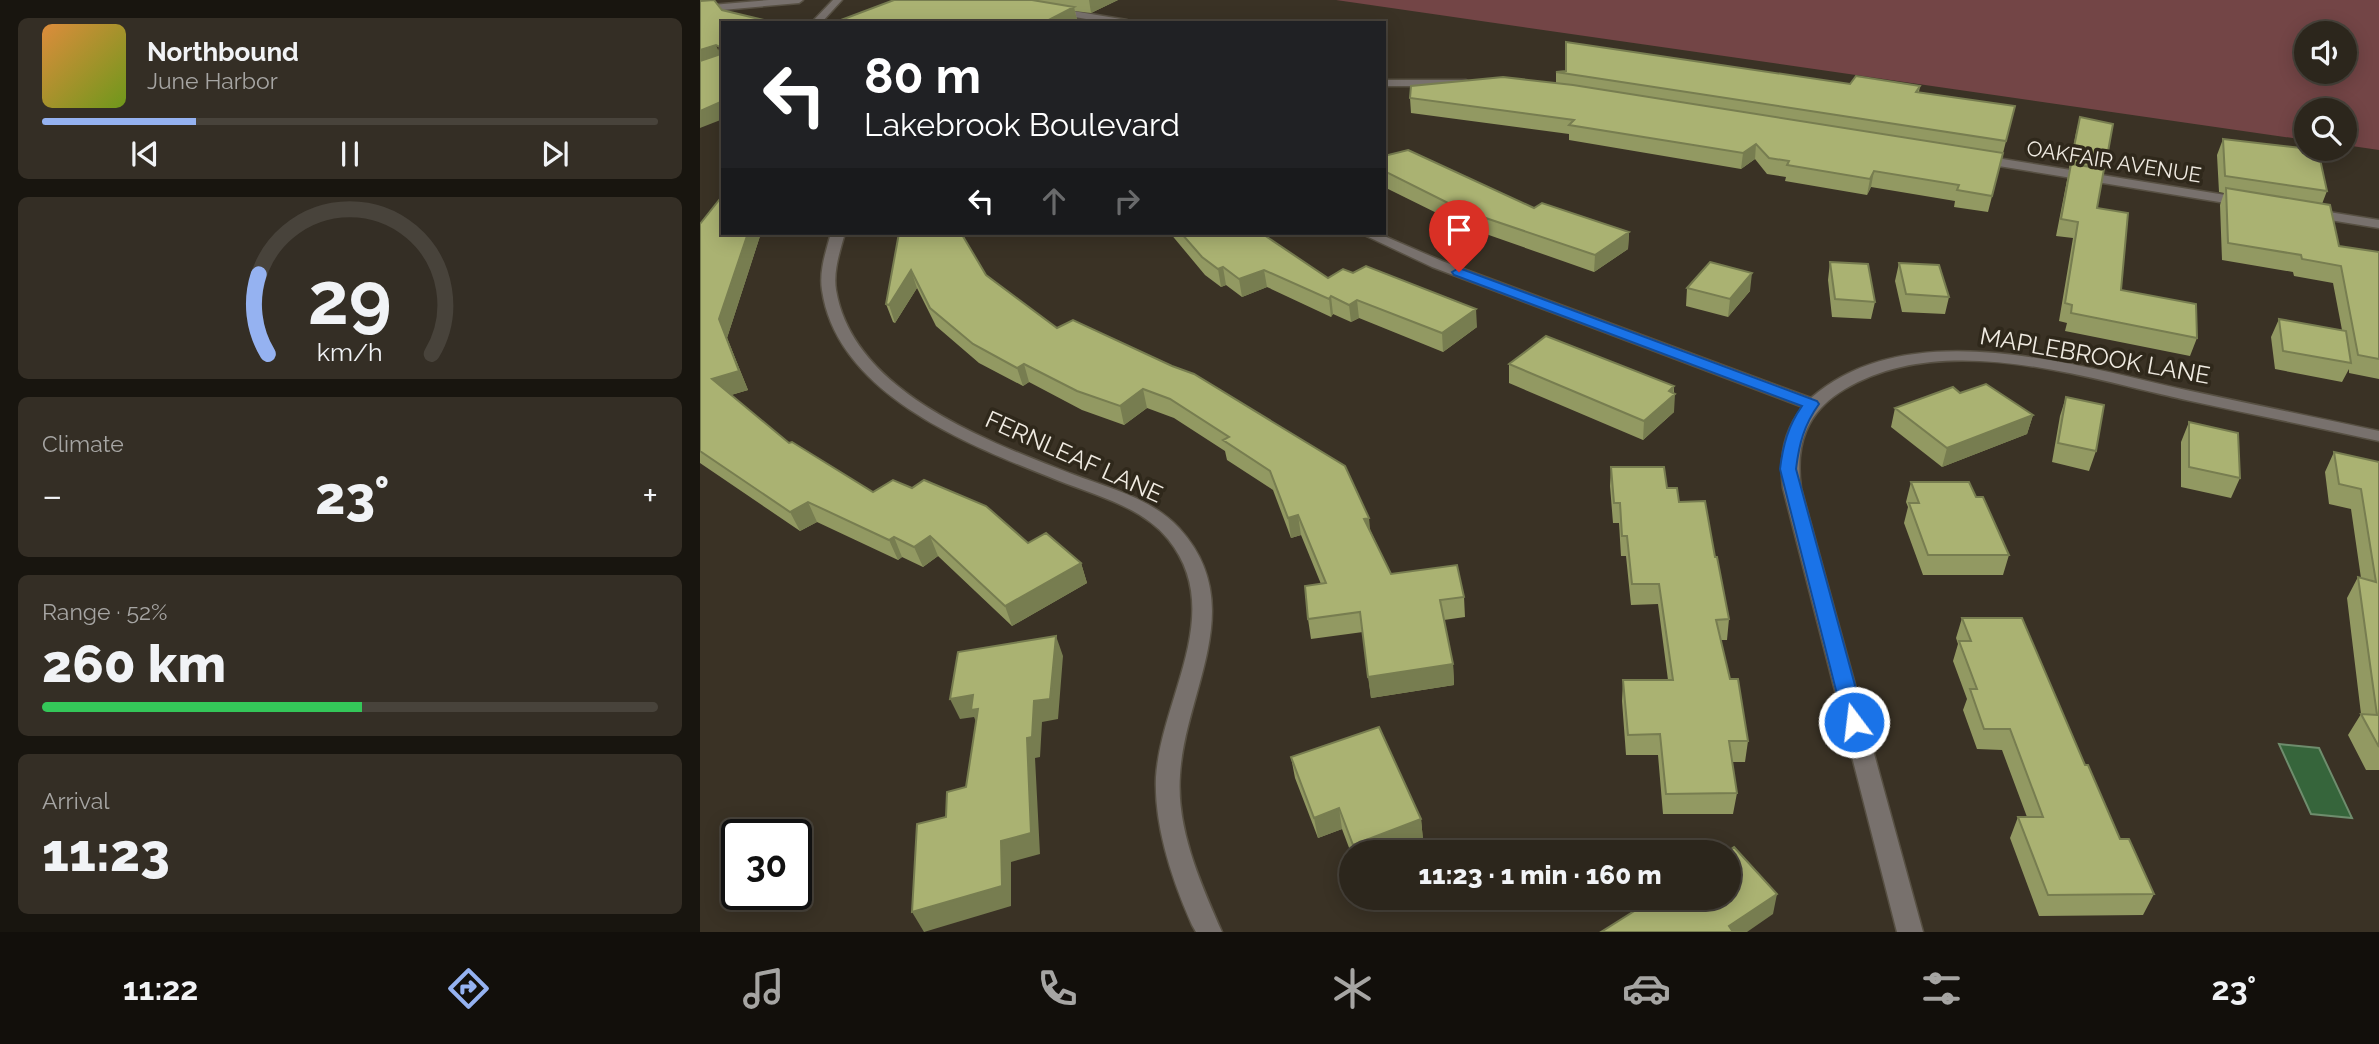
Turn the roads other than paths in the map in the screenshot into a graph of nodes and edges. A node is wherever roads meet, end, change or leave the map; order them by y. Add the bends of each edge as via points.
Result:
1 (799, 0) edge
2 (838, 0) edge
3 (700, 9) edge
4 (1042, 9) edge
5 (818, 21) edge
6 (1115, 21) edge
7 (1386, 83) edge
8 (1476, 84) edge
9 (1964, 157) edge
10 (2257, 204) edge
11 (2293, 210) edge
12 (2379, 224) edge
13 (838, 235) edge
14 (1372, 235) edge
15 (1811, 404) junction
16 (2379, 436) edge
17 (1209, 932) edge
18 (1910, 932) edge

1 - 3 street
2 - 5 street
4 - 6 street
7 - 8 street
9 - 10 street, OAKFAIR AVENUE
11 - 12 street
13 - 17 street, FERNLEAF LANE via 829,276 830,300 848,341 878,376 953,429 1137,507 1172,532 1190,554 1203,586 1205,618 1177,723 1168,778 1189,884
14 - 15 street via 1437,264
15 - 16 street, MAPLEBROOK LANE via 1875,367 1924,357 1978,356 2089,374
15 - 18 street via 1791,442 1788,469

